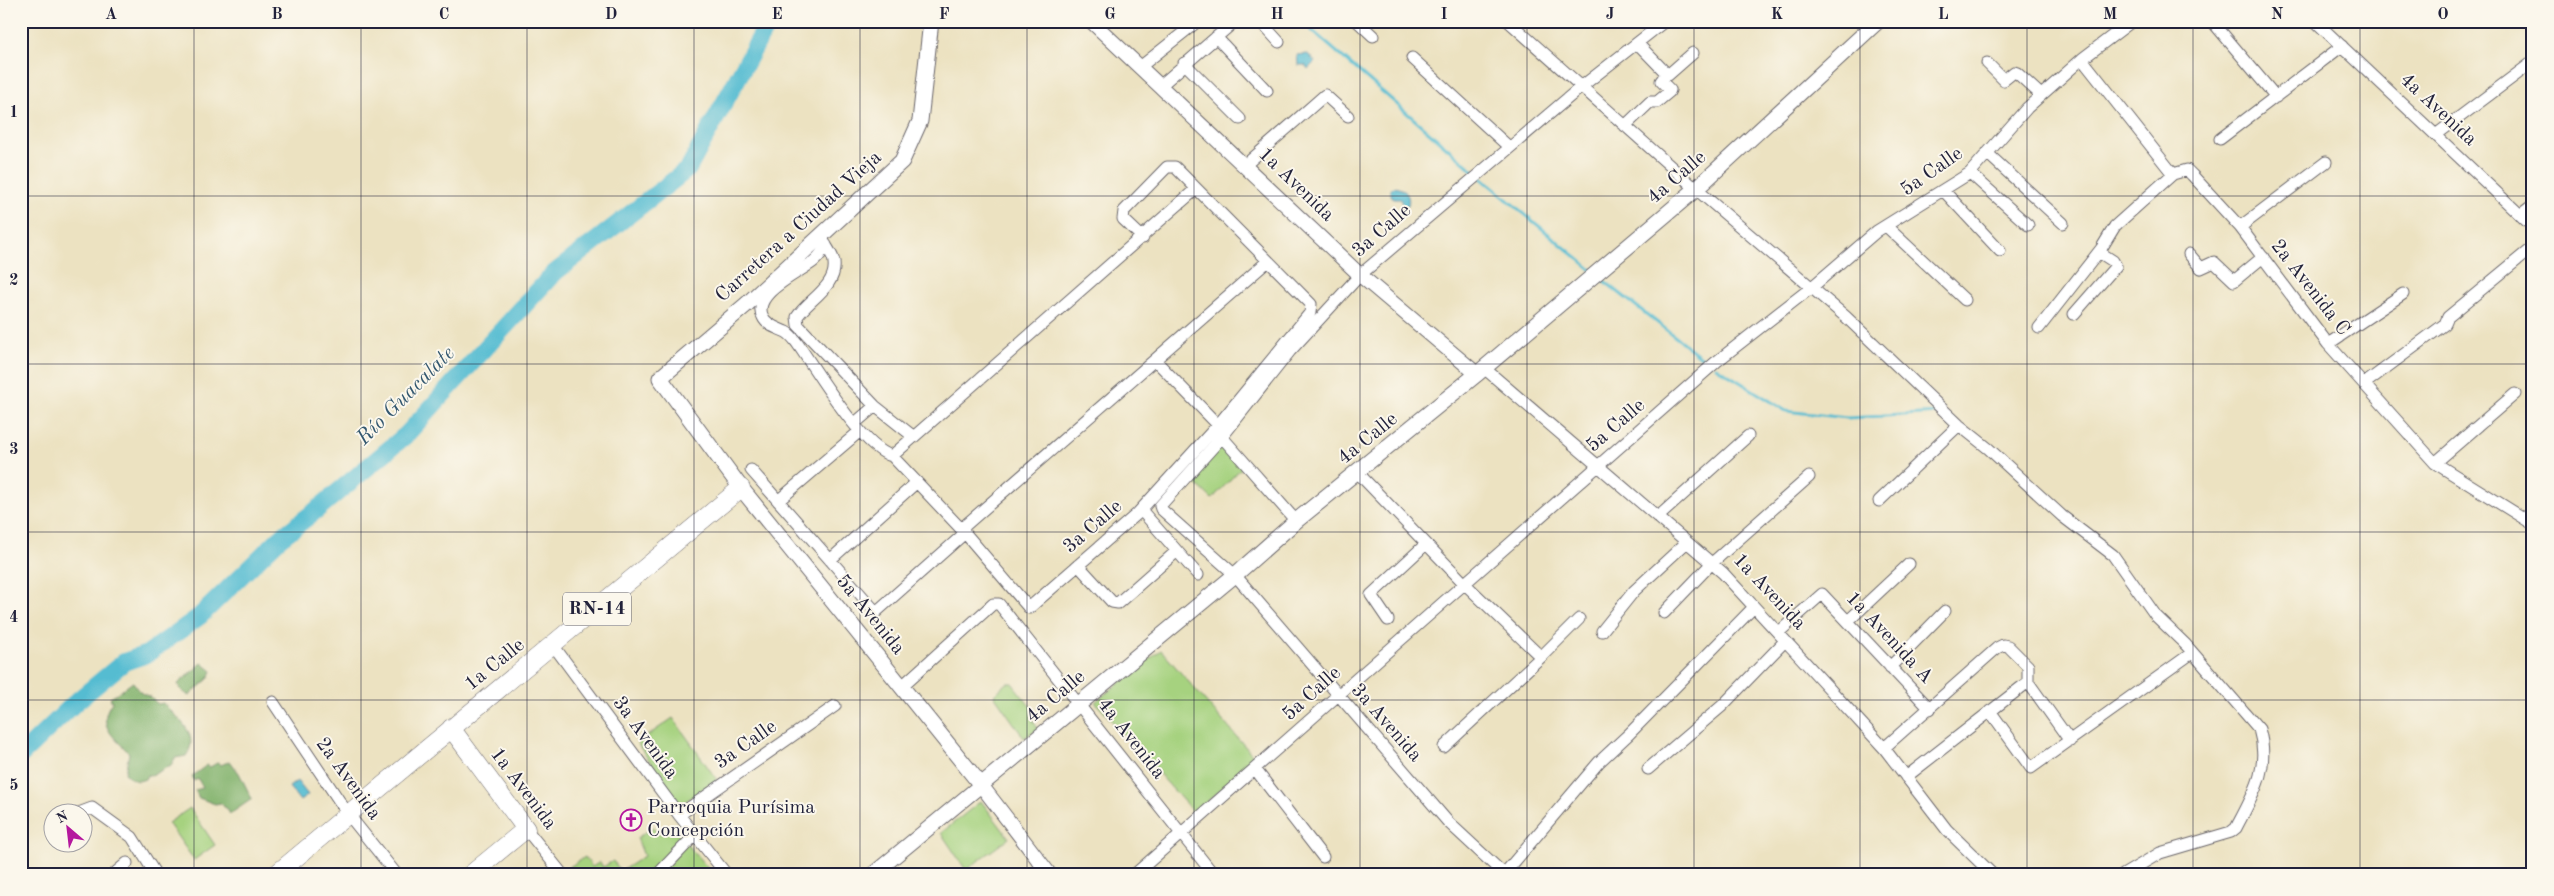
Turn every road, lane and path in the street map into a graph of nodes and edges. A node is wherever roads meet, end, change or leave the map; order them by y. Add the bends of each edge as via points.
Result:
1 (931, 21) edge
2 (1091, 21) edge
3 (1198, 21) edge
4 (1235, 21) edge
5 (1260, 21) edge
6 (1357, 21) edge
7 (1508, 21) edge
8 (1664, 21) edge
9 (1878, 21) edge
10 (2112, 21) edge
11 (2132, 21) edge
12 (2212, 21) edge
13 (2316, 21) edge
14 (2121, 30) junction
15 (1373, 36) dead end
16 (1216, 38) junction
17 (1279, 42) dead end
18 (1637, 43) junction
19 (2342, 46) junction
20 (1693, 53) dead end
21 (1412, 58) dead end
22 (2082, 59) junction
23 (2533, 62) edge
24 (1184, 63) junction
25 (1987, 63) dead end
26 (1140, 67) junction
27 (1667, 73) junction
28 (1160, 86) junction
29 (1581, 87) junction
30 (1266, 91) dead end
31 (2041, 96) junction
32 (2276, 97) junction
33 (1348, 116) dead end
34 (1240, 119) dead end
35 (1625, 126) junction
36 (2437, 134) junction
37 (2220, 139) dead end
38 (1509, 147) junction
39 (1987, 153) junction
40 (2326, 162) dead end
41 (1244, 166) junction
42 (1970, 173) junction
43 (2173, 174) junction
44 (1196, 189) junction
45 (1696, 189) junction
46 (1943, 190) junction
47 (2533, 205) edge
48 (2520, 215) junction
49 (2063, 223) dead end
50 (2028, 225) dead end
51 (1886, 226) junction
52 (2240, 227) junction
53 (2533, 227) edge
54 (1143, 238) junction
55 (823, 240) junction
56 (2533, 247) edge
57 (2000, 252) dead end
58 (2099, 252) junction
59 (2189, 254) dead end
60 (2263, 257) junction
61 (1268, 261) junction
62 (1360, 276) junction
63 (1812, 287) junction
64 (2403, 294) dead end
65 (1965, 300) dead end
66 (2074, 314) dead end
67 (2039, 328) dead end
68 (2328, 344) junction
69 (1155, 360) junction
70 (1480, 371) junction
71 (660, 378) joint
72 (2364, 384) junction
73 (2515, 394) dead end
74 (875, 406) junction
75 (1218, 425) junction
76 (1959, 425) junction
77 (857, 428) junction
78 (1748, 436) dead end
79 (914, 437) junction
80 (1222, 437) junction
81 (892, 456) junction
82 (2435, 463) junction
83 (1597, 467) junction
84 (751, 470) dead end
85 (1358, 473) junction
86 (1810, 477) dead end
87 (917, 482) junction
88 (741, 488) junction
89 (778, 501) junction
90 (1879, 501) dead end
91 (1160, 506) joint
92 (1141, 510) junction
93 (1658, 518) junction
94 (1296, 521) junction
95 (2533, 524) edge
96 (963, 531) junction
97 (1687, 542) junction
98 (1426, 544) junction
99 (1177, 551) junction
100 (830, 560) junction
101 (1712, 562) junction
102 (1908, 564) dead end
103 (1078, 565) junction
104 (1235, 574) junction
105 (1198, 575) dead end
106 (1464, 583) junction
107 (1754, 607) junction
108 (1945, 611) dead end
109 (1664, 613) dead end
110 (1579, 619) dead end
111 (1388, 620) dead end
112 (1848, 621) junction
113 (1602, 630) dead end
114 (1782, 637) junction
115 (554, 645) junction
116 (2192, 653) junction
117 (1541, 657) junction
118 (1890, 667) junction
119 (2028, 682) junction
120 (902, 688) junction
121 (1338, 696) junction
122 (273, 702) dead end
123 (1079, 704) junction
124 (835, 706) dead end
125 (1930, 709) junction
126 (1990, 711) junction
127 (451, 728) junction
128 (2070, 741) junction
129 (1444, 747) dead end
130 (1884, 748) junction
131 (1255, 769) junction
132 (1648, 769) dead end
133 (1906, 777) junction
134 (981, 785) junction
135 (92, 808) edge
136 (348, 814) junction
137 (679, 815) junction
138 (526, 829) junction
139 (1180, 833) junction
140 (694, 834) junction
141 (1323, 857) dead end
142 (128, 863) dead end
143 (879, 873) edge
144 (1505, 874) edge
145 (113, 875) edge
146 (156, 875) edge
147 (275, 875) edge
148 (397, 875) edge
149 (470, 875) edge
150 (563, 875) edge
151 (657, 875) edge
152 (728, 875) edge
153 (1050, 875) edge
154 (1134, 875) edge
155 (1214, 875) edge
156 (1993, 875) edge
157 (2123, 875) edge

1 - 55 main road, Carretera a Ciudad Vieja via 920,121 902,161
2 - 26 street, 1a Avenida
3 - 26 street
4 - 16 street
5 - 17 street
6 - 15 street
7 - 29 street
8 - 18 street, 3a Calle
9 - 45 main road, 4a Calle
10 - 14 street
11 - 14 street, 5a Calle
12 - 32 street
13 - 19 street, 4a Avenida
14 - 22 street, 5a Calle
16 - 24 street
16 - 30 street
18 - 27 street
18 - 29 street, 3a Calle
19 - 32 street
19 - 36 street, 4a Avenida
20 - 27 street via 1671,74
21 - 38 street
22 - 31 street, 5a Calle
22 - 43 street
23 - 36 street
24 - 28 street
24 - 34 street
25 - 31 street via 2004,80 2017,73
26 - 28 street, 1a Avenida
27 - 35 street via 1661,81 1670,91 1657,102 1650,102
28 - 41 street, 1a Avenida
29 - 35 street
29 - 38 street, 3a Calle
31 - 39 street, 5a Calle
32 - 37 street
33 - 41 street via 1325,95
35 - 45 street
36 - 48 street, 4a Avenida
38 - 62 street, 3a Calle
39 - 42 street, 5a Calle
39 - 49 street
40 - 52 street
41 - 62 street, 1a Avenida
42 - 46 street, 5a Calle
42 - 50 street
43 - 52 street, 2a Avenida C via 2187,170
43 - 58 street via 2115,226
44 - 54 street
44 - 54 street via 1175,167 1167,167 1124,211 1123,219
44 - 61 street
45 - 63 street
45 - 70 main road, 4a Calle
46 - 51 street, 5a Calle
46 - 57 street
47 - 48 street
48 - 53 street, 4a Avenida
51 - 63 street, 5a Calle
51 - 65 street
52 - 60 street, 2a Avenida C
54 - 79 street
55 - 71 main road, Carretera a Ciudad Vieja
55 - 74 street via 834,262 834,274 822,291 802,309 797,317 798,324
55 - 77 street via 814,261 777,285 761,308 763,318 772,326 788,332 797,343
56 - 72 street via 2448,317 2444,324
58 - 66 street via 2116,266
58 - 67 street
59 - 60 street via 2201,268 2214,262 2234,281
60 - 68 street, 2a Avenida C
61 - 69 street
61 - 75 street, 3a Calle via 1311,304 1310,313
62 - 70 street, 1a Avenida
62 - 80 street, 3a Calle via 1290,351
63 - 76 street
63 - 83 street, 5a Calle via 1713,365
64 - 68 street
68 - 72 street, 2a Avenida C
69 - 75 street
69 - 96 street
70 - 83 street, 1a Avenida
70 - 85 main road, 4a Calle
71 - 88 main road, 5a Avenida
72 - 82 street, 2a Avenida C
73 - 82 street
74 - 77 street
74 - 79 street
75 - 92 street, 3a Calle
76 - 90 street
76 - 116 street via 2062,516 2113,555 2156,616
77 - 81 street via 883,454
77 - 89 street
78 - 93 street
79 - 81 street
80 - 91 street, 3a Calle
80 - 94 street
81 - 87 street
82 - 95 street, 2a Avenida C
83 - 93 street, 1a Avenida
83 - 106 street, 5a Calle
84 - 89 street
85 - 94 main road, 4a Calle
85 - 98 street
86 - 101 street
87 - 96 street
87 - 100 street
88 - 115 main road, 1a Calle / RN-14
88 - 120 main road, 5a Avenida
89 - 100 street
91 - 104 street, 3a Avenida
92 - 99 street
92 - 103 street, 3a Calle
93 - 97 street, 1a Avenida
94 - 104 main road, 4a Calle
96 - 100 street via 876,612
96 - 103 street, 3a Calle via 1029,608
97 - 101 street, 1a Avenida
97 - 113 street via 1634,591
98 - 106 street
98 - 111 street via 1371,595
99 - 103 street via 1118,603 1112,602
99 - 105 street
101 - 107 street, 1a Avenida
101 - 109 street
102 - 112 street
104 - 121 street, 3a Avenida
104 - 123 main road, 4a Calle
106 - 117 street
106 - 121 street, 5a Calle
107 - 114 street, 1a Avenida
107 - 144 street via 1598,762
108 - 118 street
110 - 117 street
112 - 114 street, 1a Avenida A via 1820,594
112 - 118 street, 1a Avenida A
114 - 130 street, 1a Avenida
114 - 132 street via 1722,706
115 - 127 main road, 1a Calle / RN-14
115 - 137 street, 3a Avenida
116 - 128 street
116 - 157 street via 2259,728 2262,739 2260,782 2231,832 2160,853
117 - 129 street
118 - 125 street, 1a Avenida A
119 - 125 street via 2028,666 2003,645
119 - 126 street
119 - 128 street
120 - 123 street, 4a Avenida via 993,604 999,604
120 - 134 main road, 5a Avenida
121 - 131 street, 5a Calle
121 - 144 street, 3a Avenida via 1448,822
122 - 136 street, 2a Avenida
123 - 134 main road, 4a Calle
123 - 139 street, 4a Avenida
124 - 137 street, 3a Calle
125 - 130 street
126 - 128 street via 2030,768
126 - 133 street
127 - 136 main road, 1a Calle / RN-14
127 - 138 main road, 1a Avenida
130 - 133 street, 1a Avenida
131 - 139 street, 5a Calle
131 - 141 street
133 - 156 street, 1a Avenida via 1948,830
134 - 143 street, 4a Calle
134 - 153 street, 5a Avenida
135 - 146 street via 132,837
136 - 147 main road, 1a Calle / RN-14
136 - 148 street, 2a Avenida
137 - 140 street, 3a Avenida
138 - 149 main road
138 - 150 street, 1a Avenida
139 - 154 street, 5a Calle
139 - 155 street, 4a Avenida
140 - 151 street
140 - 152 street, 3a Avenida
142 - 145 street

